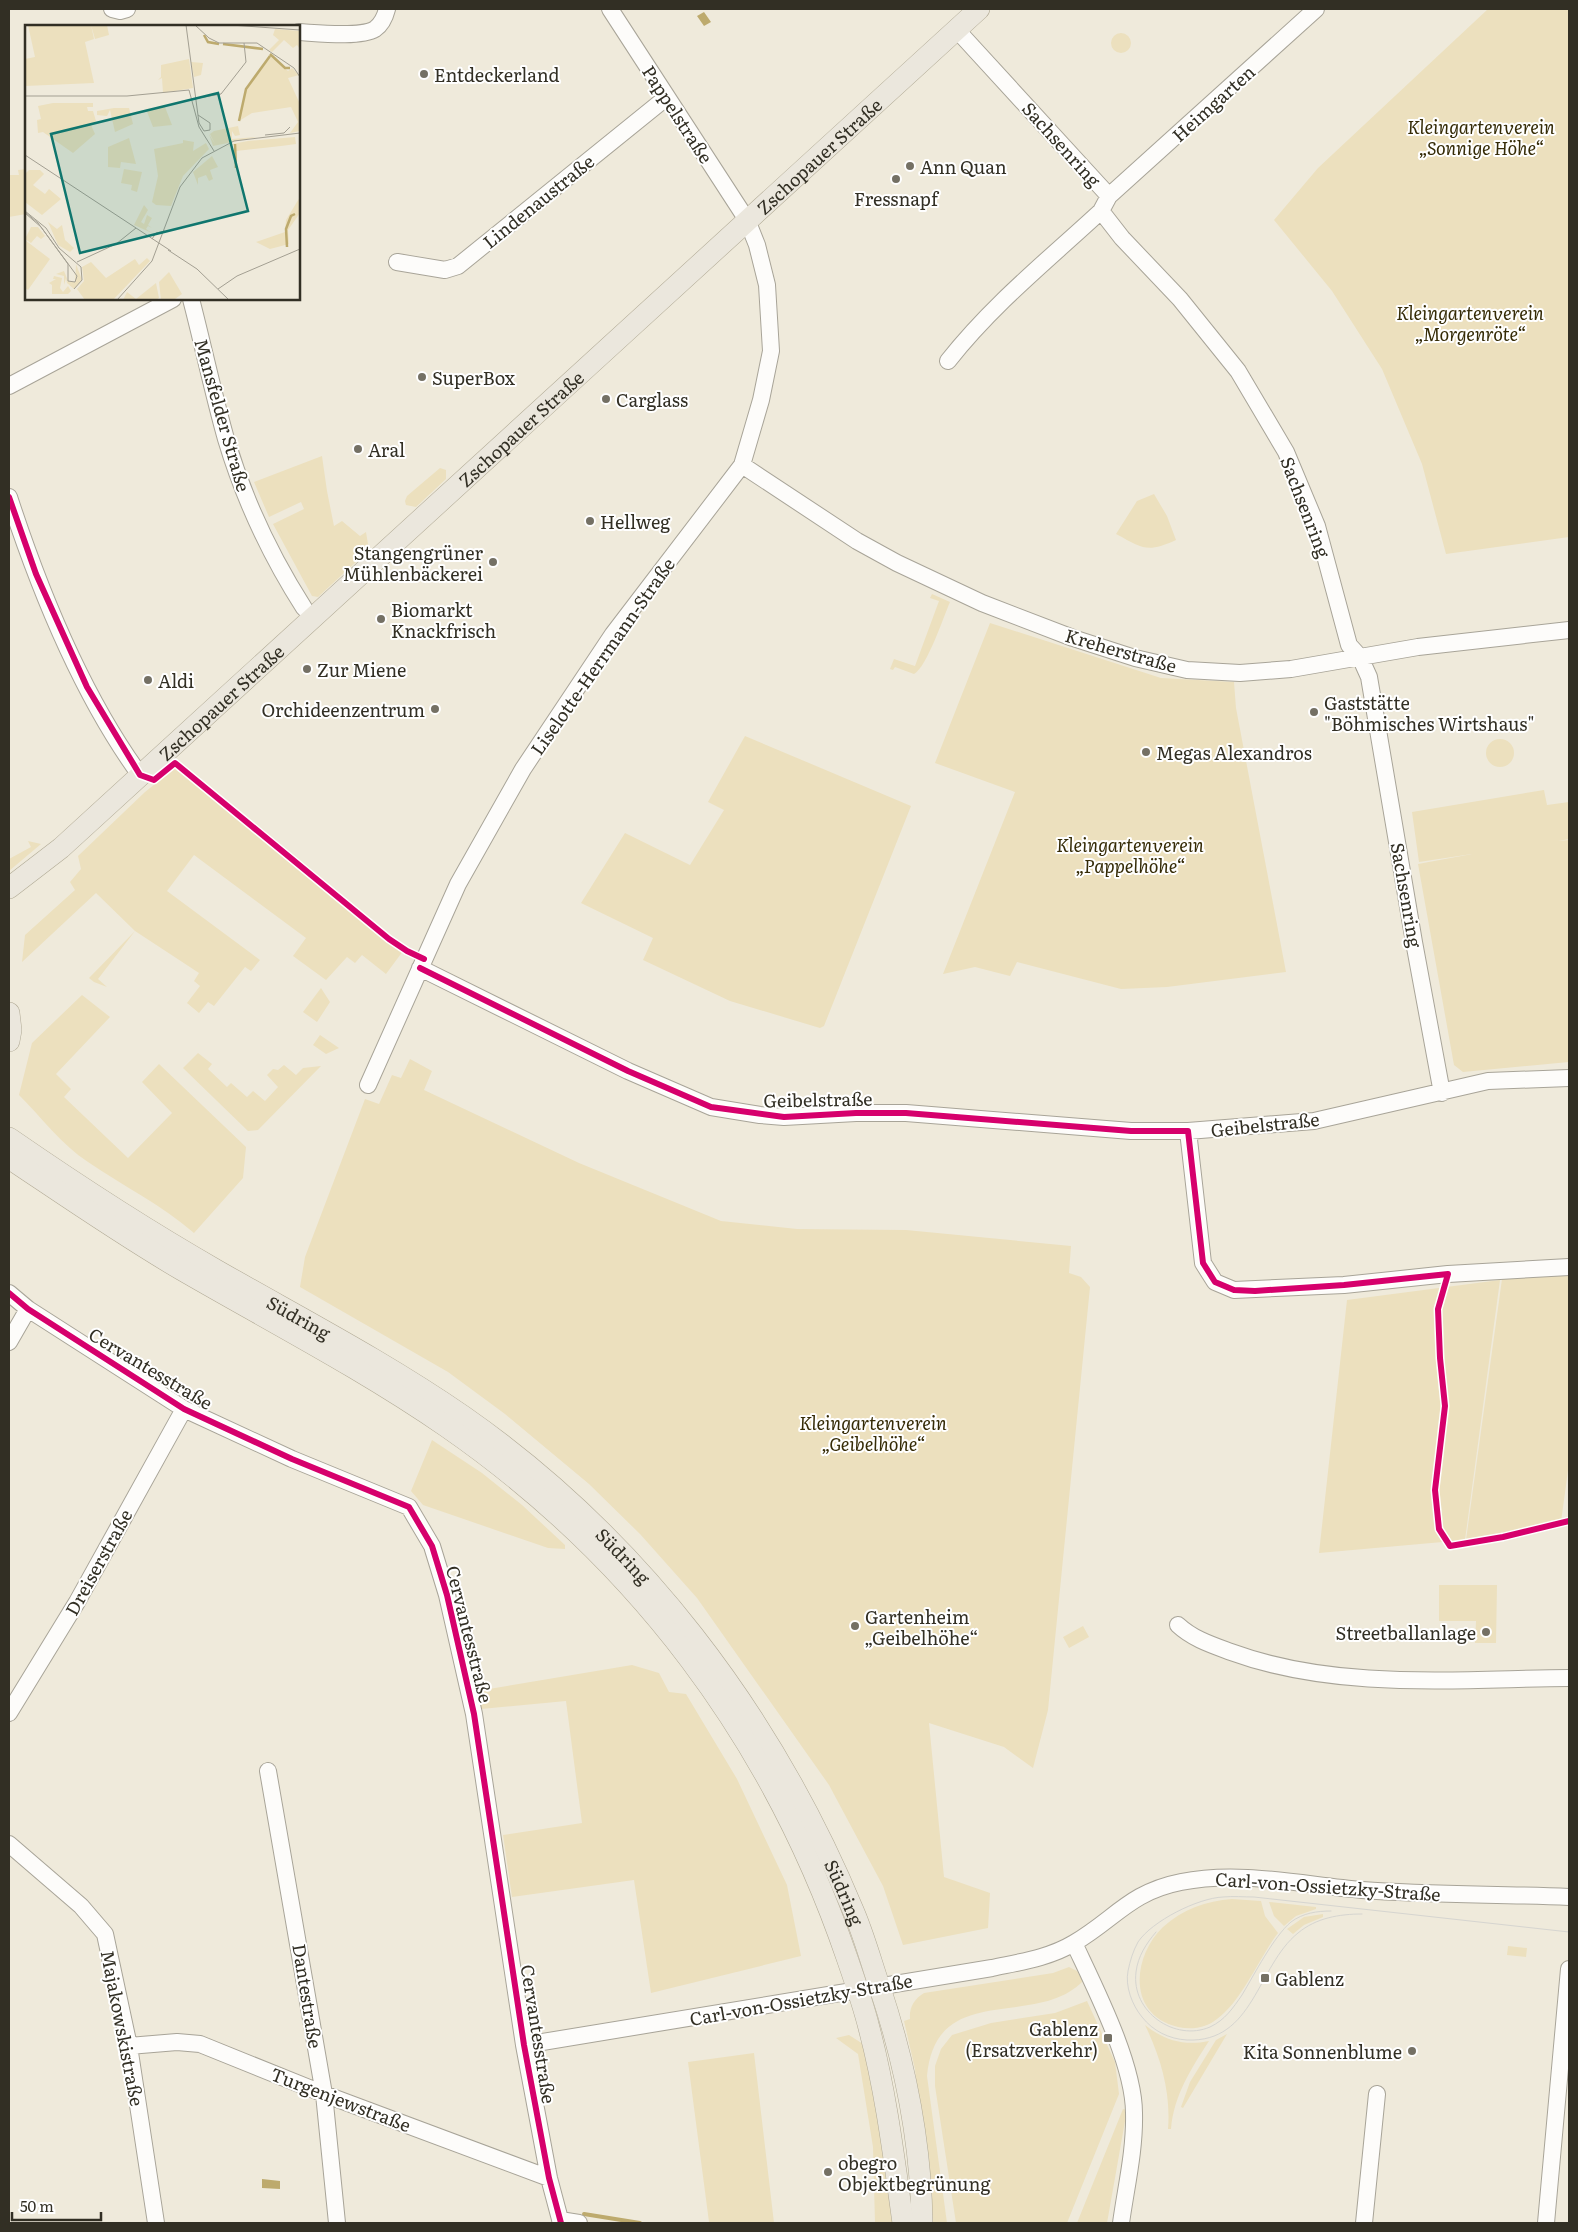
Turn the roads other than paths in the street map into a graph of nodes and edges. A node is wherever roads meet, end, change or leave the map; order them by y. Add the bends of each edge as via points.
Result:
1 (112, 9) edge
2 (126, 9) edge
3 (387, 9) edge
4 (610, 9) edge
5 (979, 9) edge
6 (1316, 9) edge
7 (956, 30) junction
8 (300, 32) edge
9 (667, 97) junction
10 (1109, 196) junction
11 (1101, 211) junction
12 (747, 220) junction
13 (397, 262) dead end
14 (171, 300) edge
15 (191, 300) edge
16 (948, 361) dead end
17 (9, 386) edge
18 (742, 465) junction
19 (9, 497) edge
20 (304, 608) dead end
21 (1569, 630) edge
22 (1360, 657) junction
23 (140, 775) junction
24 (61, 848) junction
25 (9, 888) edge
26 (9, 903) edge
27 (420, 968) junction
28 (9, 1013) edge
29 (9, 1041) edge
30 (1569, 1078) edge
31 (368, 1085) dead end
32 (1442, 1093) junction
33 (1188, 1131) junction
34 (9, 1143) edge
35 (9, 1174) edge
36 (62, 1194) junction
37 (1569, 1267) edge
38 (9, 1293) edge
39 (28, 1309) junction
40 (9, 1342) edge
41 (184, 1409) junction
42 (1178, 1625) dead end
43 (1569, 1678) edge
44 (9, 1713) edge
45 (268, 1771) dead end
46 (9, 1844) edge
47 (1569, 1897) edge
48 (1074, 1943) junction
49 (1569, 1969) edge
50 (879, 1986) junction
51 (857, 1989) junction
52 (524, 2045) junction
53 (129, 2046) junction
54 (324, 2094) junction
55 (1377, 2094) dead end
56 (549, 2178) junction
57 (561, 2221) edge
58 (156, 2223) edge
59 (338, 2223) edge
60 (579, 2223) edge
61 (903, 2223) edge
62 (922, 2223) edge
63 (1121, 2223) edge
64 (1364, 2223) edge
65 (1546, 2223) edge

1 - 2 street
3 - 8 street via 379,26 364,33
4 - 9 street, Pappelstraße
5 - 7 main road, Zschopauer Straße
6 - 10 street, Heimgarten
7 - 10 street, Sachsenring
7 - 12 main road, Zschopauer Straße
9 - 12 street, Pappelstraße
9 - 13 street, Lindenaustraße via 458,266 444,270
10 - 11 street, Sachsenring
11 - 16 street via 1008,295
11 - 22 street, Sachsenring via 1238,371 1286,452 1317,526 1349,645
12 - 18 street, Liselotte-Herrmann-Straße via 767,285 771,351
12 - 23 main road, Zschopauer Straße
14 - 17 street
15 - 20 street, Mansfelder Straße via 220,418 244,492 272,554
18 - 22 street, Kreherstraße via 820,518 897,563 1010,615 1136,658 1187,670 1240,673 1291,669
18 - 27 street, Liselotte-Herrmann-Straße via 613,634 523,770 458,884
19 - 23 street via 36,574 74,660 99,710
21 - 22 street, Kreherstraße
22 - 32 street, Sachsenring via 1369,677
23 - 24 main road, Zschopauer Straße
24 - 25 main road, Zschopauer Straße
24 - 26 main road, Zschopauer Straße
27 - 31 street, Liselotte-Herrmann-Straße
27 - 33 street, Geibelstraße via 610,1063 711,1108 784,1117 906,1113 1131,1131
28 - 29 main road
30 - 32 street, Geibelstraße via 1488,1081
32 - 33 street, Geibelstraße via 1314,1121
33 - 37 street via 1203,1263 1214,1282 1234,1290 1344,1285 1448,1274
34 - 36 main road, Südring
34 - 50 main road, Südring via 145,1228 311,1323 463,1416 587,1518 622,1552 684,1623 750,1714 787,1774 829,1855 854,1912
35 - 36 main road
36 - 51 main road, Südring via 444,1426 543,1500 591,1546 678,1642 723,1704 766,1774 815,1876
38 - 39 street, Cervantesstraße
39 - 40 street
39 - 41 street, Cervantesstraße
41 - 44 street, Dreiserstraße via 77,1602
41 - 52 street, Cervantesstraße via 292,1459 409,1507 432,1546 447,1595 474,1714
42 - 43 street via 1187,1634 1256,1662 1308,1672 1398,1679
45 - 54 street, Dantestraße
46 - 53 street, Majakowskistraße via 81,1906 105,1934
47 - 48 street, Carl-von-Ossietzky-Straße via 1412,1894 1265,1880 1206,1878 1151,1890
48 - 50 street, Carl-von-Ossietzky-Straße via 1038,1958
48 - 63 street via 1116,2040 1131,2089 1133,2141
49 - 65 street
50 - 51 street, Carl-von-Ossietzky-Straße
50 - 62 main road, Südring via 891,2019 908,2095 917,2153
51 - 52 street, Carl-von-Ossietzky-Straße
51 - 61 main road, Südring via 880,2070
52 - 56 street, Cervantesstraße
53 - 54 street, Turgenjewstraße via 177,2042 200,2044
53 - 58 street, Majakowskistraße
54 - 56 street, Turgenjewstraße
54 - 59 street, Dantestraße
55 - 64 street
56 - 57 street, Cervantesstraße
57 - 60 street, Cervantesstraße

